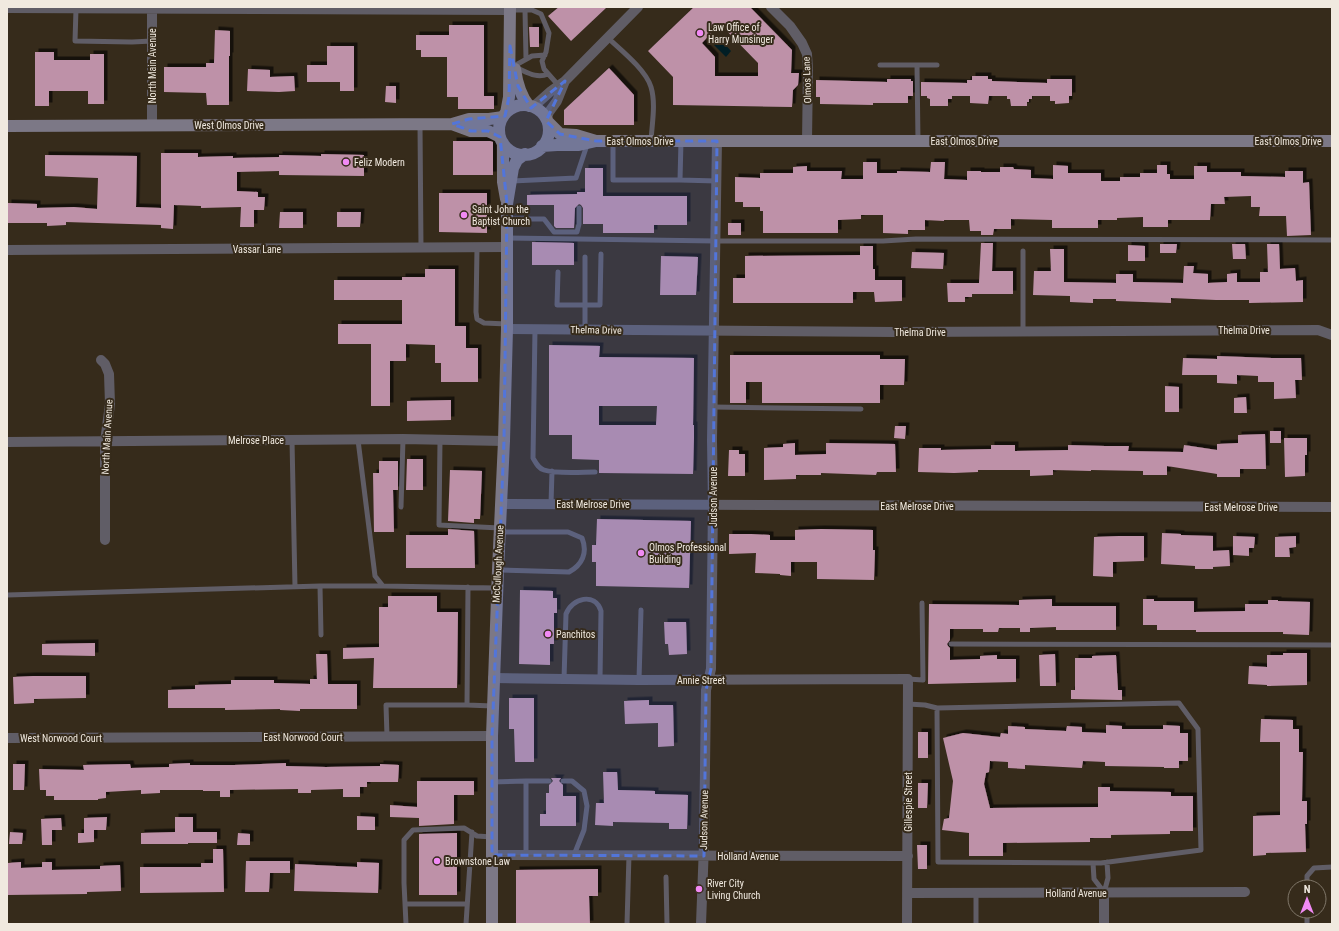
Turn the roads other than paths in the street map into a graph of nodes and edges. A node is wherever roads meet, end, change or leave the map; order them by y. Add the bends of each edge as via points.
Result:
1 (638, 7) edge
2 (771, 7) edge
3 (7, 8) edge
4 (152, 8) edge
5 (334, 8) edge
6 (429, 8) edge
7 (510, 8) edge
8 (76, 9) junction
9 (525, 10) junction
10 (608, 38) junction
11 (152, 41) junction
12 (510, 46) junction
13 (545, 55) junction
14 (526, 59) junction
15 (880, 65) dead end
16 (917, 65) junction
17 (937, 65) dead end
18 (514, 66) junction
19 (548, 74) junction
20 (562, 84) junction
21 (531, 106) junction
22 (505, 115) junction
23 (547, 121) junction
24 (420, 124) junction
25 (452, 124) junction
26 (7, 126) edge
27 (152, 126) junction
28 (502, 140) junction
29 (613, 140) junction
30 (651, 140) junction
31 (681, 140) junction
32 (717, 140) junction
33 (807, 141) junction
34 (918, 141) junction
35 (1332, 141) edge
36 (592, 142) junction
37 (542, 146) junction
38 (525, 154) junction
39 (680, 180) junction
40 (512, 181) junction
41 (717, 181) junction
42 (507, 204) junction
43 (579, 208) dead end
44 (507, 219) junction
45 (573, 235) junction
46 (1332, 240) edge
47 (716, 241) junction
48 (507, 242) junction
49 (421, 248) junction
50 (478, 248) junction
51 (7, 250) edge
52 (1022, 251) dead end
53 (601, 254) dead end
54 (585, 257) dead end
55 (558, 272) dead end
56 (585, 305) junction
57 (507, 327) junction
58 (535, 329) junction
59 (585, 330) junction
60 (715, 331) junction
61 (1023, 331) junction
62 (1332, 335) edge
63 (100, 360) dead end
64 (713, 407) junction
65 (861, 409) dead end
66 (403, 439) junction
67 (292, 440) junction
68 (358, 440) junction
69 (440, 440) junction
70 (504, 441) junction
71 (7, 442) edge
72 (105, 442) junction
73 (552, 471) junction
74 (595, 472) dead end
75 (502, 504) junction
76 (552, 504) junction
77 (713, 505) junction
78 (1332, 507) edge
79 (401, 508) dead end
80 (500, 530) junction
81 (105, 540) dead end
82 (498, 570) junction
83 (320, 586) junction
84 (383, 586) junction
85 (295, 587) junction
86 (468, 587) junction
87 (497, 588) junction
88 (7, 595) edge
89 (922, 603) dead end
90 (641, 610) dead end
91 (321, 635) dead end
92 (951, 644) dead end
93 (1332, 646) edge
94 (494, 678) junction
95 (564, 679) junction
96 (600, 679) junction
97 (908, 679) junction
98 (639, 680) junction
99 (709, 680) junction
100 (908, 704) junction
101 (467, 705) junction
102 (493, 706) junction
103 (937, 708) junction
104 (387, 736) junction
105 (492, 736) junction
106 (7, 738) edge
107 (115, 738) joint
108 (526, 781) junction
109 (549, 781) dead end
110 (563, 781) dead end
111 (492, 782) junction
112 (472, 832) junction
113 (492, 837) junction
114 (492, 855) junction
115 (526, 855) junction
116 (574, 856) junction
117 (628, 856) junction
118 (704, 856) junction
119 (908, 856) junction
120 (1107, 862) junction
121 (1093, 863) junction
122 (1332, 868) edge
123 (666, 877) dead end
124 (1307, 879) edge
125 (1245, 892) dead end
126 (908, 893) junction
127 (976, 893) junction
128 (1104, 893) junction
129 (405, 904) junction
130 (467, 904) junction
131 (406, 924) edge
132 (466, 924) edge
133 (492, 924) edge
134 (627, 924) edge
135 (666, 924) edge
136 (701, 924) edge
137 (907, 924) edge
138 (976, 924) edge
139 (1104, 924) edge

1 - 10 street
2 - 33 street, Olmos Lane via 790,26 807,54
3 - 8 street
4 - 5 street
4 - 8 street
4 - 11 street, North Main Avenue
5 - 6 street
6 - 7 street
7 - 9 lane
7 - 12 street
8 - 11 lane via 75,41
9 - 13 lane via 541,14 549,33
9 - 14 lane
10 - 20 street
10 - 30 lane via 639,68 651,86
11 - 27 street, North Main Avenue
12 - 18 street
12 - 22 street via 509,97
13 - 14 lane
13 - 19 lane via 542,61
14 - 18 lane
15 - 16 lane
16 - 17 lane
16 - 34 lane
18 - 19 lane via 536,76
18 - 21 street via 523,99
19 - 20 lane
20 - 21 street
20 - 23 street
21 - 22 street via 517,106
21 - 23 street via 541,112
22 - 25 street, West Olmos Drive via 489,119 469,119
22 - 28 street via 499,131
23 - 36 street, East Olmos Drive via 560,134 576,135
23 - 37 street via 548,135
24 - 25 street, West Olmos Drive
24 - 27 street, West Olmos Drive
24 - 49 lane
25 - 28 street, West Olmos Drive via 471,131 488,131
26 - 27 street, West Olmos Drive
28 - 38 street via 512,152
28 - 42 street, McCullough Avenue via 503,182
29 - 30 street, East Olmos Drive
29 - 36 street, East Olmos Drive
29 - 39 lane via 613,180
30 - 31 street, East Olmos Drive
31 - 32 street, East Olmos Drive
31 - 39 lane
32 - 33 street, East Olmos Drive
32 - 41 street, Judson Avenue
33 - 34 street, East Olmos Drive
34 - 35 street, East Olmos Drive
36 - 37 street, East Olmos Drive
36 - 40 lane via 576,178
37 - 38 street
38 - 40 street, McCullough Avenue via 517,160 513,168
39 - 41 lane
40 - 42 street, McCullough Avenue
41 - 47 street, Judson Avenue
42 - 44 street, McCullough Avenue
43 - 45 lane via 579,224 577,232
44 - 45 lane via 544,219 554,232
44 - 48 street, McCullough Avenue
45 - 47 lane
45 - 48 lane
46 - 47 lane
47 - 60 street, Judson Avenue
48 - 50 street, Vassar Lane
48 - 57 street, McCullough Avenue
49 - 50 street, Vassar Lane
49 - 51 street, Vassar Lane
50 - 57 lane via 478,319 484,323
52 - 61 lane
53 - 56 lane via 600,305
54 - 56 lane
55 - 56 lane via 557,305
56 - 59 lane
57 - 58 street, Thelma Drive
57 - 70 street, McCullough Avenue
58 - 59 street, Thelma Drive
58 - 73 lane via 533,458 543,470
59 - 60 street, Thelma Drive
60 - 61 street, Thelma Drive
60 - 64 street, Judson Avenue
61 - 62 street, Thelma Drive via 1318,330
63 - 72 street, North Main Avenue via 105,364 108,374 110,404
64 - 65 lane
64 - 77 street, Judson Avenue
66 - 68 street, Melrose Place
66 - 69 street, Melrose Place
66 - 79 lane
67 - 68 street, Melrose Place
67 - 72 street, Melrose Place
67 - 85 lane
68 - 84 lane via 375,576
69 - 70 street, Melrose Place
69 - 80 lane via 439,525
70 - 75 street, McCullough Avenue
71 - 72 street, Melrose Place
72 - 81 street, North Main Avenue
73 - 74 lane
73 - 76 lane
75 - 76 street, East Melrose Drive
75 - 80 street, McCullough Avenue
76 - 77 street, East Melrose Drive
77 - 78 street, East Melrose Drive
77 - 99 street, Judson Avenue
80 - 82 street, McCullough Avenue
80 - 82 lane via 568,532 582,538 585,551 576,568 569,572
82 - 87 street, McCullough Avenue
83 - 84 lane
83 - 85 lane
83 - 91 lane
84 - 86 lane
85 - 88 lane
86 - 87 lane
86 - 101 lane
87 - 94 street, McCullough Avenue
89 - 97 lane via 922,680
90 - 98 lane
92 - 93 lane
94 - 95 street, Annie Street
94 - 102 street, McCullough Avenue
95 - 96 street, Annie Street
95 - 96 lane via 566,614 572,604 583,599 595,602 601,611
96 - 98 street, Annie Street
97 - 99 street, Annie Street
97 - 100 street, Gillespie Street
98 - 99 street, Annie Street
99 - 118 street, Judson Avenue via 706,690
100 - 103 lane
100 - 119 street, Gillespie Street
101 - 102 lane
101 - 104 lane via 386,705
102 - 105 street, McCullough Avenue
103 - 120 lane via 1179,703 1198,729 1201,850
103 - 121 lane via 938,862
104 - 105 street, East Norwood Court
104 - 107 street, East Norwood Court
105 - 111 street, McCullough Avenue
106 - 107 street, West Norwood Court
108 - 109 lane
108 - 111 lane
108 - 115 lane
110 - 116 lane via 572,781 584,791 587,806 584,830
111 - 113 street, McCullough Avenue
112 - 113 lane via 478,836
112 - 129 lane via 464,828 413,830 404,840
112 - 130 lane
113 - 114 street, McCullough Avenue
114 - 115 street, Holland Avenue
114 - 133 street, McCullough Avenue
115 - 116 street, Holland Avenue
116 - 117 street, Holland Avenue
117 - 118 street, Holland Avenue
117 - 134 lane
118 - 119 street, Holland Avenue
118 - 136 street, Judson Avenue
119 - 126 street, Gillespie Street
120 - 121 lane
120 - 128 lane via 1108,878
121 - 128 lane via 1094,879
122 - 124 lane via 1314,868
123 - 135 lane
125 - 128 street, Holland Avenue
126 - 127 street, Holland Avenue
126 - 137 street, Gillespie Street
127 - 128 street, Holland Avenue
127 - 138 lane
128 - 139 street
129 - 130 lane
129 - 131 lane
130 - 132 lane

